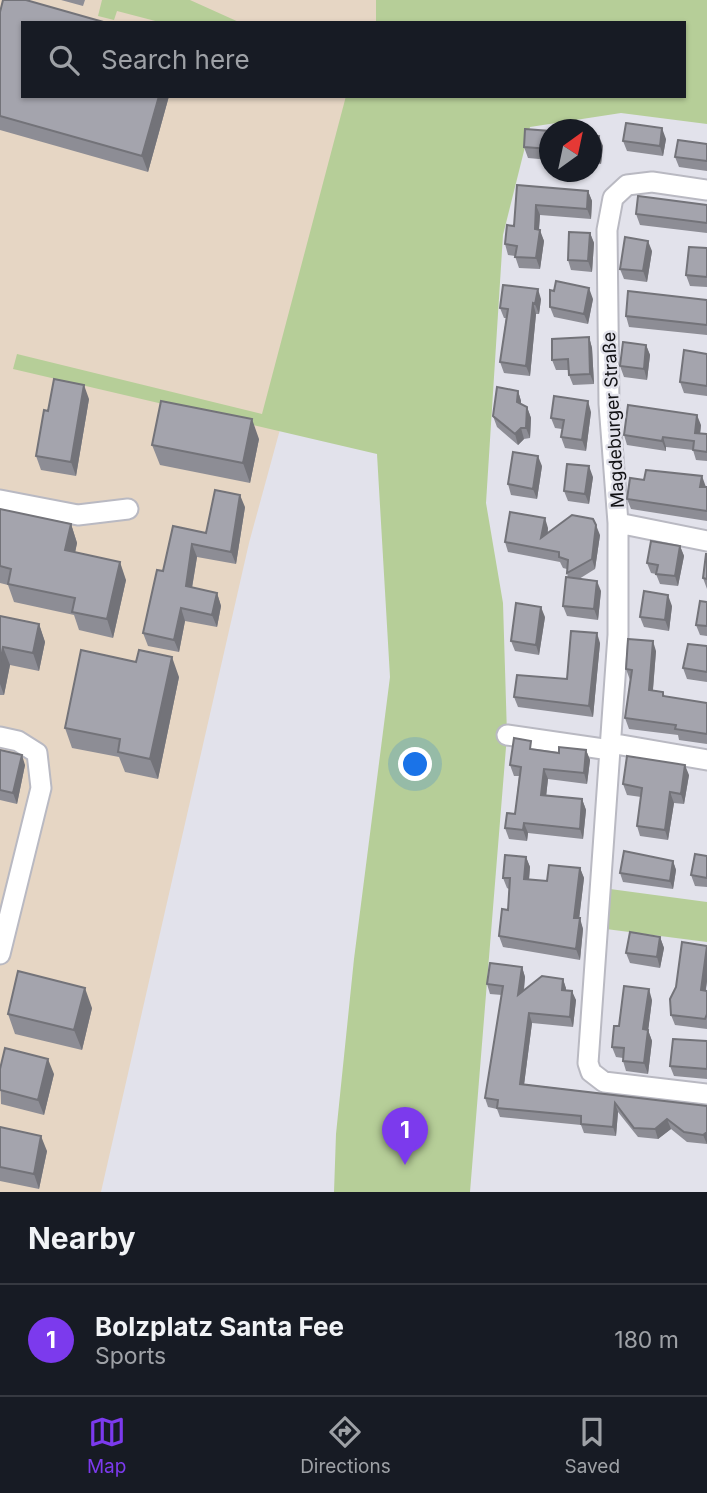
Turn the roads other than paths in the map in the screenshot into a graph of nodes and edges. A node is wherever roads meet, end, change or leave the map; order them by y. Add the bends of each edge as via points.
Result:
1 (707, 190) edge
2 (0, 500) edge
3 (128, 509) dead end
4 (618, 523) junction
5 (707, 541) edge
6 (507, 735) dead end
7 (0, 737) edge
8 (610, 746) junction
9 (707, 760) edge
10 (0, 954) edge
11 (707, 1094) edge

1 - 4 street, Magdeburger Straße via 636,183 620,189 613,198 607,230 609,404
2 - 3 street via 78,515
4 - 5 street
4 - 8 street, Magdeburger Straße via 618,635
6 - 8 street
7 - 10 street via 37,753 41,788
8 - 9 street
8 - 11 street, Magdeburger Straße via 588,1063 591,1072 604,1082

